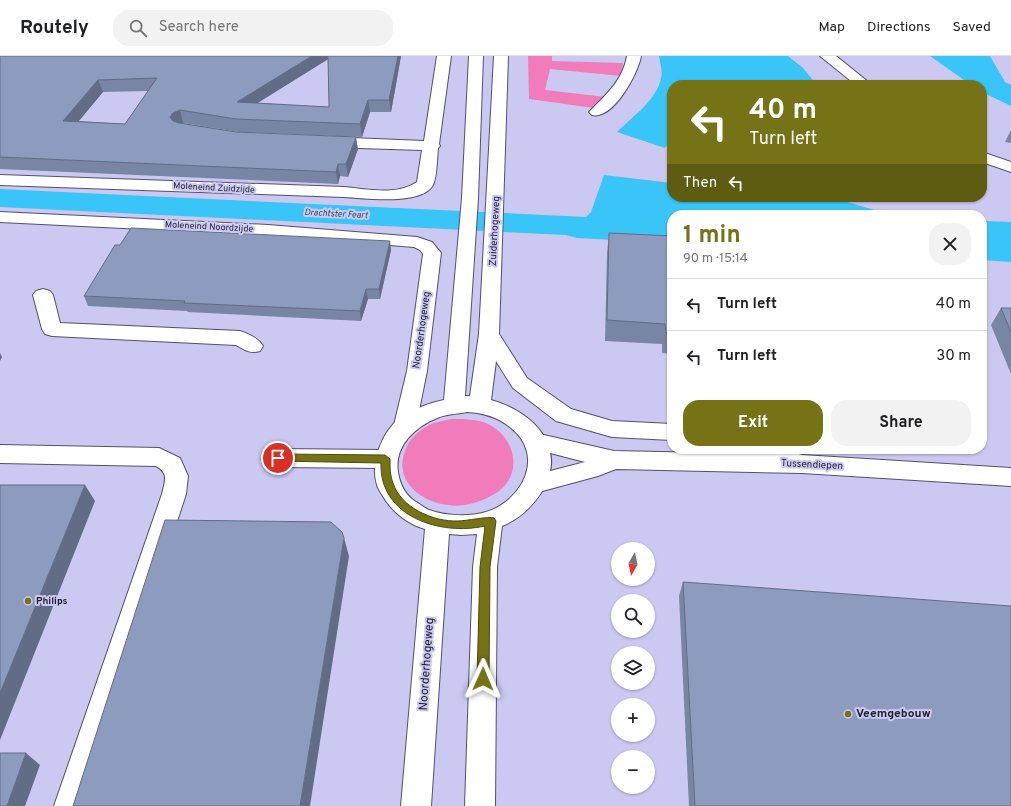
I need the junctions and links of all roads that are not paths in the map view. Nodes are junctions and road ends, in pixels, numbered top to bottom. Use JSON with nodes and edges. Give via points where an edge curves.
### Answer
{"nodes":[{"id":1,"x":444,"y":56,"type":"edge"},
{"id":2,"x":476,"y":56,"type":"edge"},
{"id":3,"x":501,"y":56,"type":"edge"},
{"id":4,"x":634,"y":56,"type":"edge"},
{"id":5,"x":828,"y":56,"type":"edge"},
{"id":6,"x":859,"y":80,"type":"edge"},
{"id":7,"x":597,"y":112,"type":"dead end"},
{"id":8,"x":316,"y":141,"type":"edge"},
{"id":9,"x":432,"y":146,"type":"junction"},
{"id":10,"x":987,"y":159,"type":"edge"},
{"id":11,"x":1011,"y":168,"type":"edge"},
{"id":12,"x":0,"y":180,"type":"edge"},
{"id":13,"x":0,"y":217,"type":"edge"},
{"id":14,"x":417,"y":242,"type":"joint"},
{"id":15,"x":43,"y":295,"type":"dead end"},
{"id":16,"x":489,"y":334,"type":"junction"},
{"id":17,"x":253,"y":346,"type":"dead end"},
{"id":18,"x":454,"y":405,"type":"junction"},
{"id":19,"x":480,"y":405,"type":"junction"},
{"id":20,"x":405,"y":425,"type":"junction"},
{"id":21,"x":667,"y":432,"type":"edge"},
{"id":22,"x":535,"y":441,"type":"junction"},
{"id":23,"x":0,"y":454,"type":"edge"},
{"id":24,"x":774,"y":454,"type":"edge"},
{"id":25,"x":278,"y":458,"type":"dead end"},
{"id":26,"x":385,"y":459,"type":"junction"},
{"id":27,"x":614,"y":460,"type":"junction"},
{"id":28,"x":802,"y":464,"type":"junction"},
{"id":29,"x":1011,"y":477,"type":"edge"},
{"id":30,"x":535,"y":484,"type":"junction"},
{"id":31,"x":491,"y":521,"type":"junction"},
{"id":32,"x":438,"y":522,"type":"junction"},
{"id":33,"x":69,"y":806,"type":"edge"},
{"id":34,"x":416,"y":806,"type":"edge"},
{"id":35,"x":480,"y":806,"type":"edge"}],
"edges":[{"from":1,"to":9,"type":"main road"},
{"from":2,"to":18,"type":"main road","via":[[470,198]]},
{"from":3,"to":16,"type":"main road","name":"Zuiderhogeweg"},
{"from":4,"to":7,"type":"main road","via":[[633,66],[623,84]]},
{"from":5,"to":6,"type":"main road"},
{"from":8,"to":9,"type":"main road"},
{"from":9,"to":12,"type":"main road","name":"Moleneind Zuidzijde","via":[[425,184],[418,190],[395,195]]},
{"from":10,"to":11,"type":"main road"},
{"from":13,"to":14,"type":"main road","name":"Moleneind Noordzijde","via":[[268,230]]},
{"from":14,"to":20,"type":"main road","name":"Noorderhogeweg","via":[[426,246],[432,253],[417,371]]},
{"from":15,"to":17,"type":"main road","via":[[52,329],[240,338]]},
{"from":16,"to":19,"type":"main road","name":"Zuiderhogeweg"},
{"from":16,"to":21,"type":"main road","via":[[520,383],[564,416],[612,429]]},
{"from":18,"to":19,"type":"main road"},
{"from":18,"to":20,"type":"main road","via":[[427,412]]},
{"from":19,"to":22,"type":"main road","via":[[510,416],[522,425]]},
{"from":20,"to":26,"type":"main road","via":[[396,435]]},
{"from":22,"to":27,"type":"main road","name":"Tussendiepen"},
{"from":22,"to":30,"type":"main road","via":[[541,461]]},
{"from":23,"to":33,"type":"main road","via":[[159,456],[172,464],[177,476],[174,494]]},
{"from":24,"to":28,"type":"main road"},
{"from":25,"to":26,"type":"main road"},
{"from":26,"to":32,"type":"main road","via":[[385,472],[396,498],[407,509]]},
{"from":27,"to":28,"type":"main road","name":"Tussendiepen"},
{"from":27,"to":30,"type":"main road","name":"Tussendiepen","via":[[598,467]]},
{"from":28,"to":29,"type":"main road","name":"Tussendiepen"},
{"from":30,"to":31,"type":"main road","via":[[522,503]]},
{"from":31,"to":32,"type":"main road","via":[[473,525]]},
{"from":31,"to":35,"type":"main road","via":[[485,567]]},
{"from":32,"to":34,"type":"main road","name":"Noorderhogeweg"}]}
